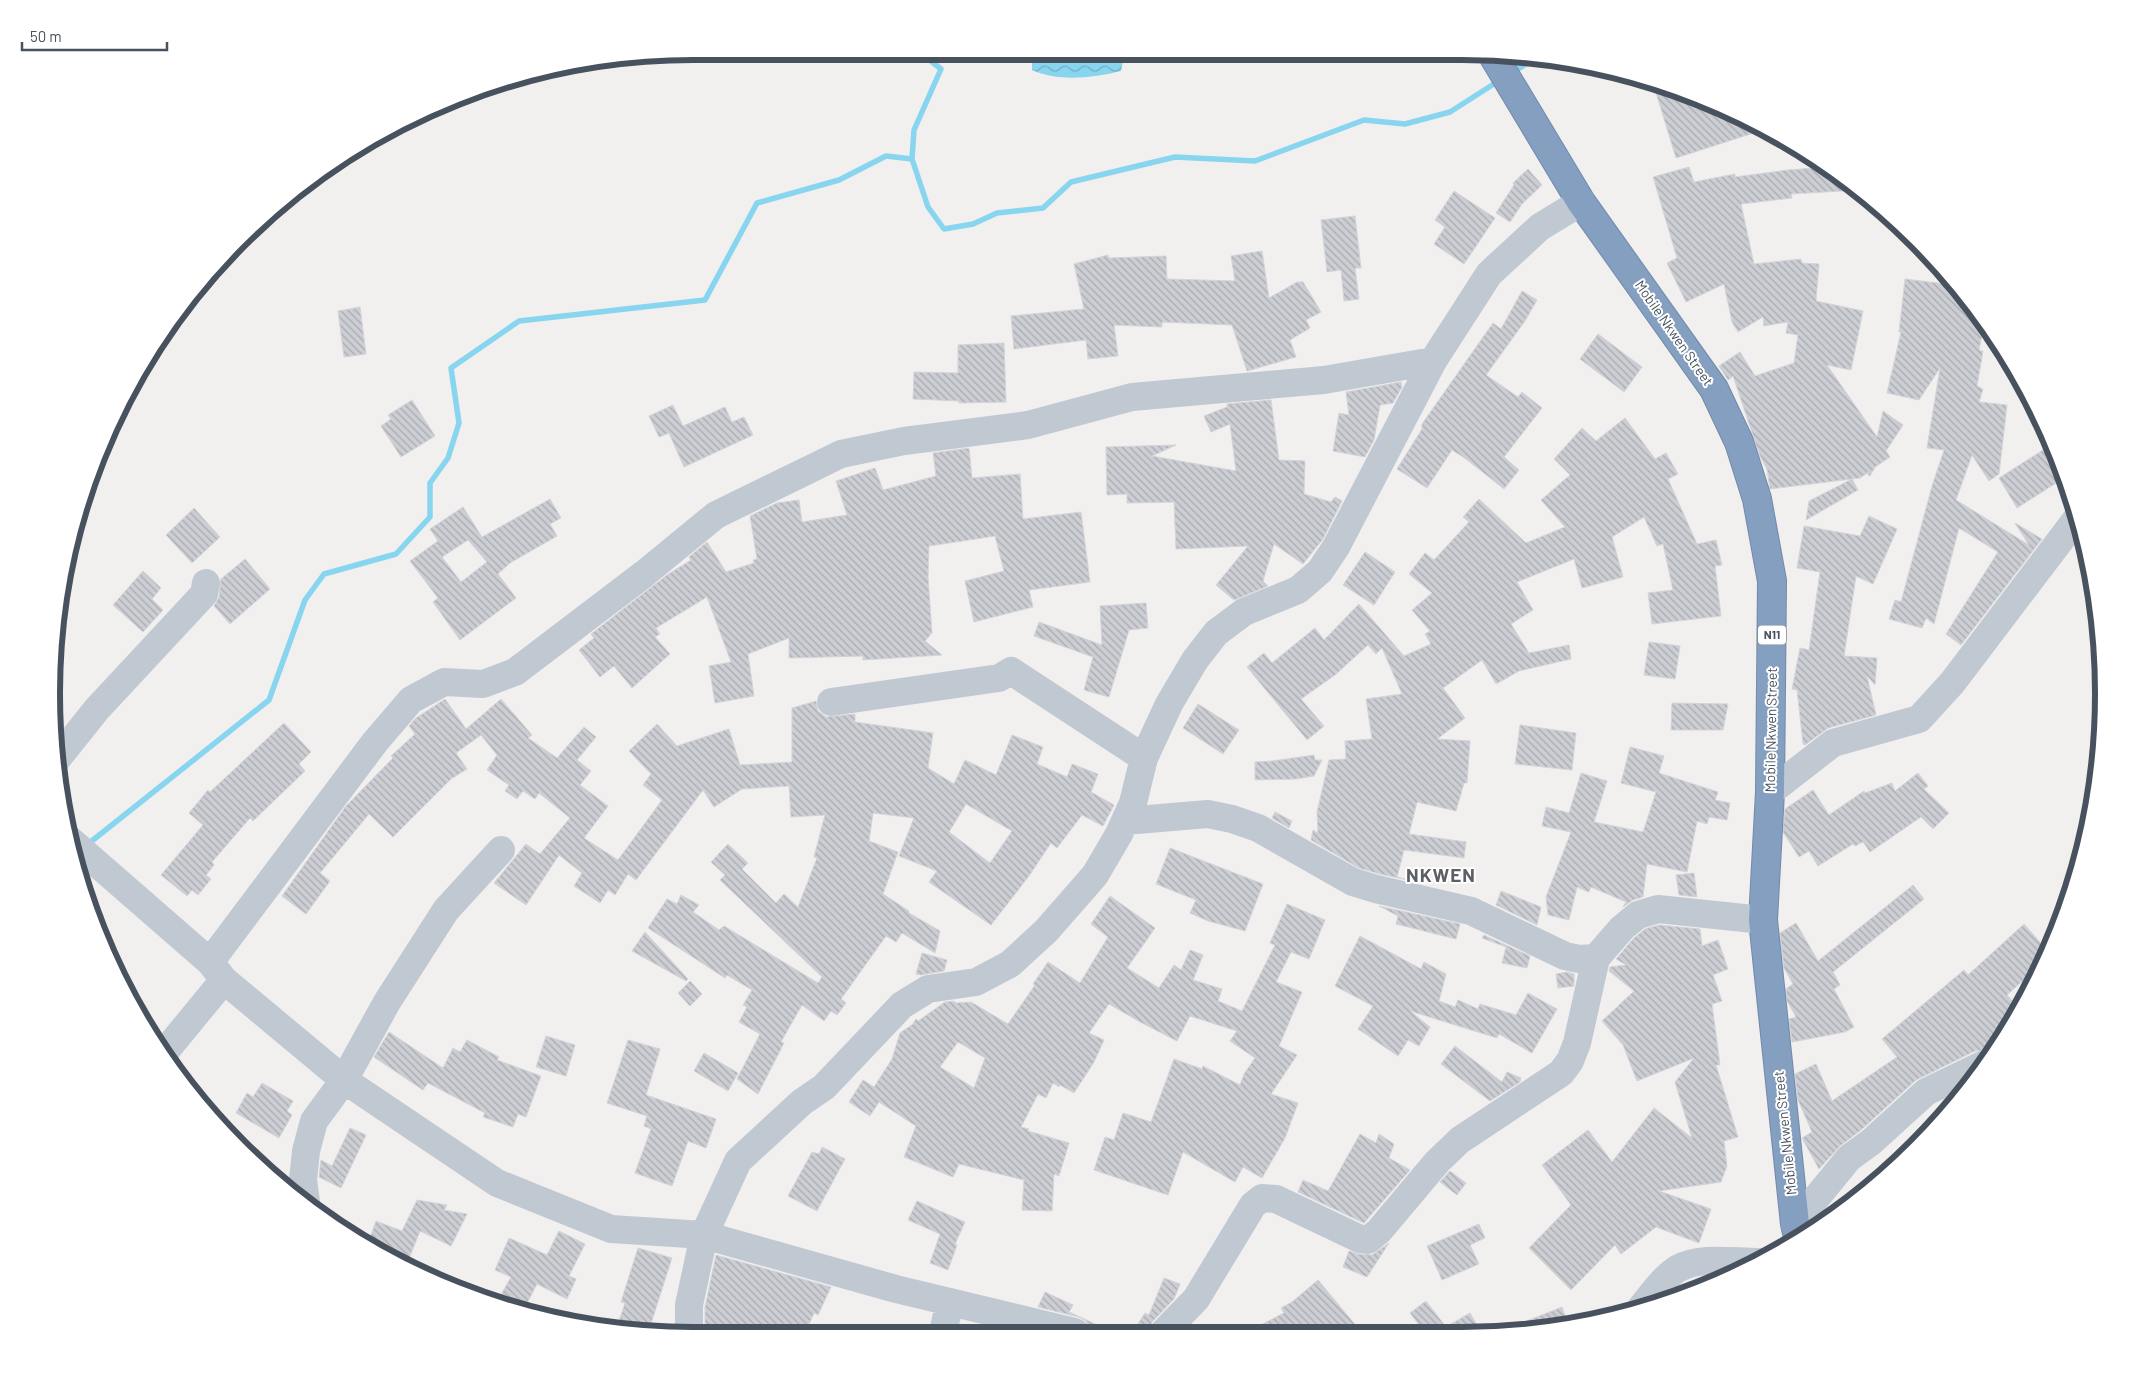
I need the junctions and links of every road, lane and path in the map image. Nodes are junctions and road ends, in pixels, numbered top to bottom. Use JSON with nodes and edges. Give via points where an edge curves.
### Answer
{"nodes":[{"id":1,"x":1496,"y":61,"type":"edge"},
{"id":2,"x":1581,"y":202,"type":"junction"},
{"id":3,"x":1433,"y":361,"type":"junction"},
{"id":4,"x":2072,"y":525,"type":"edge"},
{"id":5,"x":206,"y":583,"type":"dead end"},
{"id":6,"x":830,"y":702,"type":"dead end"},
{"id":7,"x":63,"y":751,"type":"edge"},
{"id":8,"x":1144,"y":758,"type":"junction"},
{"id":9,"x":1770,"y":792,"type":"junction"},
{"id":10,"x":1125,"y":821,"type":"junction"},
{"id":11,"x":80,"y":849,"type":"edge"},
{"id":12,"x":501,"y":850,"type":"dead end"},
{"id":13,"x":1763,"y":920,"type":"junction"},
{"id":14,"x":1596,"y":958,"type":"junction"},
{"id":15,"x":217,"y":971,"type":"junction"},
{"id":16,"x":168,"y":1046,"type":"edge"},
{"id":17,"x":1970,"y":1071,"type":"edge"},
{"id":18,"x":344,"y":1080,"type":"junction"},
{"id":19,"x":305,"y":1193,"type":"edge"},
{"id":20,"x":1797,"y":1230,"type":"edge"},
{"id":21,"x":704,"y":1236,"type":"junction"},
{"id":22,"x":1742,"y":1262,"type":"edge"},
{"id":23,"x":1650,"y":1298,"type":"edge"},
{"id":24,"x":950,"y":1302,"type":"junction"},
{"id":25,"x":689,"y":1327,"type":"edge"},
{"id":26,"x":944,"y":1327,"type":"edge"},
{"id":27,"x":1054,"y":1327,"type":"edge"},
{"id":28,"x":1169,"y":1327,"type":"edge"}],
"edges":[{"from":1,"to":2,"type":"highway","name":"Mobile Nkwen Street","number":"N11"},
{"from":2,"to":3,"type":"street","via":[[1540,227],[1489,274]]},
{"from":2,"to":9,"type":"highway","name":"Mobile Nkwen Street","number":"N11","via":[[1714,389],[1739,442],[1757,499],[1772,581]]},
{"from":3,"to":8,"type":"street","via":[[1336,547],[1320,571],[1298,590],[1244,612],[1216,632],[1169,704]]},
{"from":3,"to":15,"type":"street","via":[[1324,380],[1132,398],[1028,425],[904,441],[850,452],[724,510],[515,672],[484,684],[444,682],[411,700],[375,742]]},
{"from":4,"to":9,"type":"street","via":[[1952,683],[1918,719],[1833,743]]},
{"from":5,"to":7,"type":"street","via":[[204,594],[97,708]]},
{"from":6,"to":8,"type":"street","via":[[999,678],[1011,671]]},
{"from":8,"to":10,"type":"street"},
{"from":9,"to":13,"type":"highway","name":"Mobile Nkwen Street","number":"N11"},
{"from":10,"to":14,"type":"street","via":[[1208,814],[1232,819],[1258,828],[1353,882],[1470,911],[1565,956]]},
{"from":10,"to":21,"type":"street","via":[[1095,875],[1046,932],[1010,964],[976,982],[928,989],[902,1006],[824,1087],[802,1102],[738,1161]]},
{"from":11,"to":15,"type":"street"},
{"from":12,"to":18,"type":"street","via":[[446,910],[387,1002]]},
{"from":13,"to":14,"type":"street","via":[[1658,908],[1638,915]]},
{"from":13,"to":20,"type":"highway","name":"Mobile Nkwen Street","number":"N11"},
{"from":14,"to":28,"type":"street","via":[[1577,1043],[1561,1073],[1460,1140],[1437,1162],[1379,1231],[1368,1240],[1360,1239],[1276,1199],[1262,1198],[1253,1205],[1196,1299]]},
{"from":15,"to":16,"type":"street"},
{"from":15,"to":18,"type":"street"},
{"from":17,"to":20,"type":"street","via":[[1926,1092],[1849,1158]]},
{"from":18,"to":19,"type":"street","via":[[314,1121],[306,1151]]},
{"from":18,"to":21,"type":"street","via":[[497,1184],[611,1228]]},
{"from":21,"to":24,"type":"street"},
{"from":21,"to":25,"type":"street","via":[[689,1305]]},
{"from":22,"to":23,"type":"street","via":[[1698,1261],[1677,1270]]},
{"from":24,"to":26,"type":"street"},
{"from":24,"to":27,"type":"street"}]}
